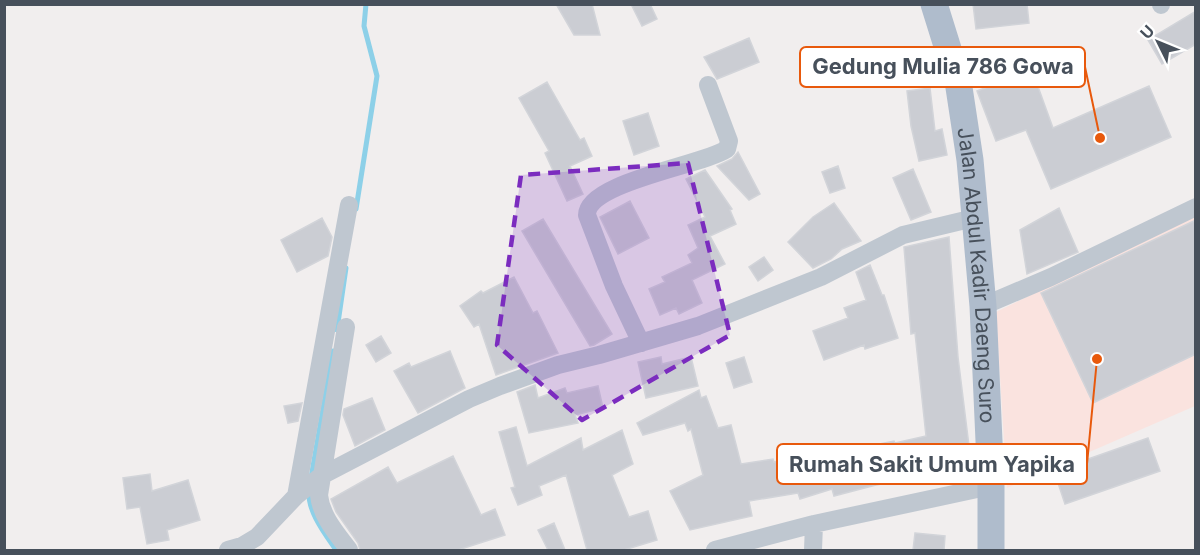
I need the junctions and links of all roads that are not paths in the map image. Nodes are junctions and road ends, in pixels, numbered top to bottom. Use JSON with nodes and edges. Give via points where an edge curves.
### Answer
{"nodes":[{"id":1,"x":934,"y":4,"type":"edge"},
{"id":2,"x":708,"y":85,"type":"dead end"},
{"id":3,"x":349,"y":205,"type":"dead end"},
{"id":4,"x":1196,"y":207,"type":"edge"},
{"id":5,"x":974,"y":218,"type":"junction"},
{"id":6,"x":983,"y":306,"type":"junction"},
{"id":7,"x":346,"y":327,"type":"dead end"},
{"id":8,"x":641,"y":344,"type":"junction"},
{"id":9,"x":309,"y":486,"type":"junction"},
{"id":10,"x":991,"y":486,"type":"junction"},
{"id":11,"x":814,"y":524,"type":"junction"},
{"id":12,"x":228,"y":550,"type":"edge"},
{"id":13,"x":349,"y":550,"type":"edge"},
{"id":14,"x":715,"y":550,"type":"edge"},
{"id":15,"x":813,"y":550,"type":"edge"},
{"id":16,"x":992,"y":550,"type":"edge"}],
"edges":[{"from":1,"to":5,"type":"main road","name":"Jalan Abdul Kadir Daeng Suro","via":[[958,81],[967,127]]},
{"from":2,"to":8,"type":"street","via":[[729,141],[727,149],[627,183],[587,209],[614,285]]},
{"from":3,"to":9,"type":"street"},
{"from":4,"to":6,"type":"street"},
{"from":5,"to":6,"type":"main road","name":"Jalan Abdul Kadir Daeng Suro"},
{"from":5,"to":8,"type":"street","via":[[903,235],[821,277],[698,326]]},
{"from":6,"to":10,"type":"main road","name":"Jalan Abdul Kadir Daeng Suro"},
{"from":7,"to":9,"type":"street"},
{"from":8,"to":9,"type":"street","via":[[558,365],[500,386],[448,409]]},
{"from":9,"to":12,"type":"street","via":[[266,530]]},
{"from":9,"to":13,"type":"street","via":[[319,495],[320,504]]},
{"from":10,"to":11,"type":"street"},
{"from":10,"to":16,"type":"main road","name":"Jalan Abdul Kadir Daeng Suro"},
{"from":11,"to":14,"type":"street"},
{"from":11,"to":15,"type":"street"}]}
